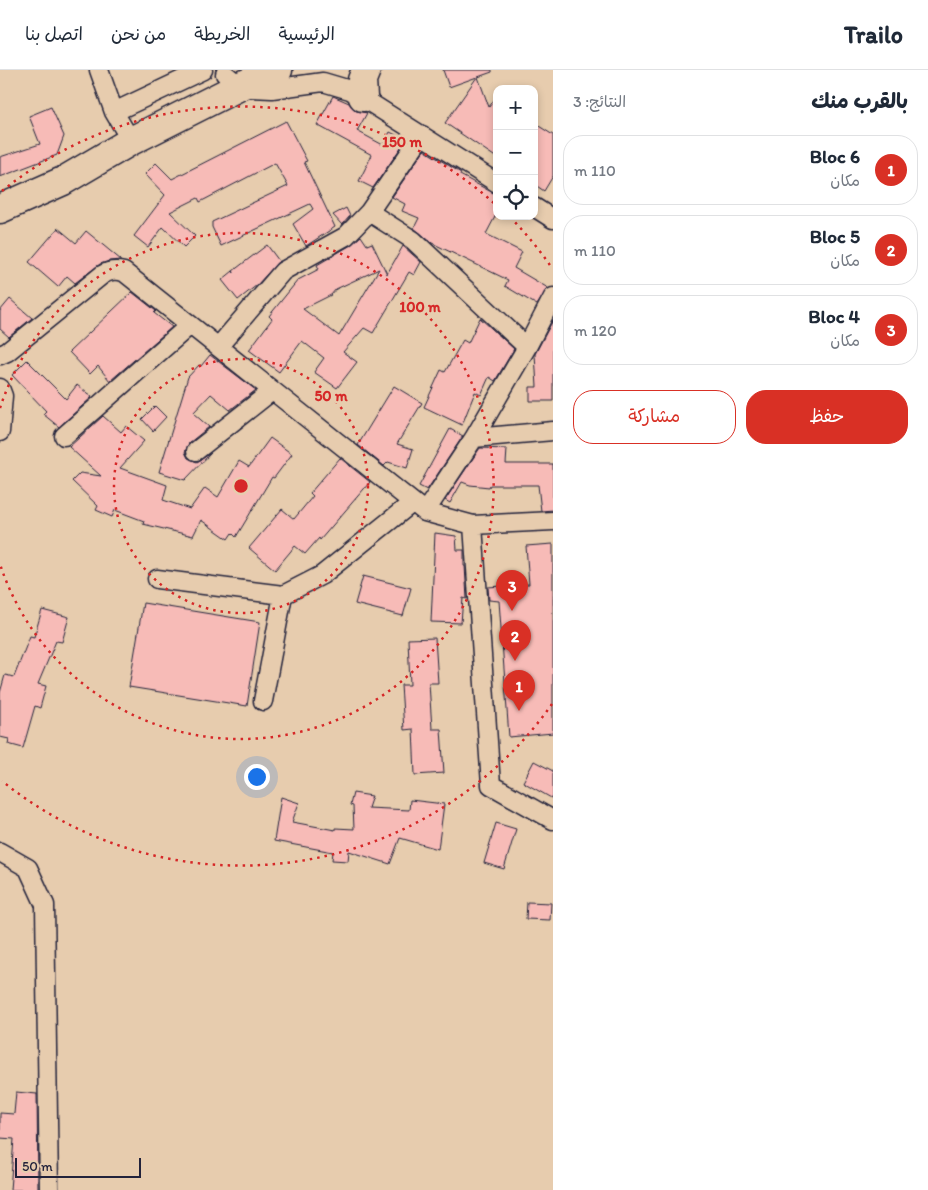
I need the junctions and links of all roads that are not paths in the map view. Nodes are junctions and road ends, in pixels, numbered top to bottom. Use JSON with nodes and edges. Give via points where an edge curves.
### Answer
{"nodes":[{"id":1,"x":99,"y":70,"type":"edge"},
{"id":2,"x":278,"y":70,"type":"edge"},
{"id":3,"x":366,"y":70,"type":"edge"},
{"id":4,"x":225,"y":75,"type":"edge"},
{"id":5,"x":363,"y":97,"type":"junction"},
{"id":6,"x":123,"y":127,"type":"junction"},
{"id":7,"x":422,"y":135,"type":"junction"},
{"id":8,"x":493,"y":180,"type":"edge"},
{"id":9,"x":0,"y":194,"type":"edge"},
{"id":10,"x":0,"y":209,"type":"edge"},
{"id":11,"x":538,"y":210,"type":"edge"},
{"id":12,"x":369,"y":212,"type":"junction"},
{"id":13,"x":553,"y":219,"type":"edge"},
{"id":14,"x":553,"y":297,"type":"edge"},
{"id":15,"x":190,"y":325,"type":"junction"},
{"id":16,"x":218,"y":347,"type":"junction"},
{"id":17,"x":527,"y":347,"type":"junction"},
{"id":18,"x":0,"y":355,"type":"edge"},
{"id":19,"x":0,"y":388,"type":"edge"},
{"id":20,"x":272,"y":391,"type":"junction"},
{"id":21,"x":553,"y":431,"type":"edge"},
{"id":22,"x":0,"y":432,"type":"edge"},
{"id":23,"x":64,"y":436,"type":"dead end"},
{"id":24,"x":474,"y":438,"type":"junction"},
{"id":25,"x":196,"y":451,"type":"dead end"},
{"id":26,"x":419,"y":508,"type":"junction"},
{"id":27,"x":553,"y":521,"type":"edge"},
{"id":28,"x":473,"y":525,"type":"junction"},
{"id":29,"x":157,"y":579,"type":"dead end"},
{"id":30,"x":282,"y":595,"type":"junction"},
{"id":31,"x":263,"y":701,"type":"dead end"},
{"id":32,"x":553,"y":820,"type":"edge"},
{"id":33,"x":0,"y":852,"type":"edge"},
{"id":34,"x":49,"y":1190,"type":"edge"}],
"edges":[{"from":1,"to":6,"type":"street"},
{"from":2,"to":4,"type":"main road"},
{"from":3,"to":5,"type":"main road","via":[[362,80]]},
{"from":4,"to":5,"type":"street","via":[[265,89],[324,82]]},
{"from":4,"to":6,"type":"main road"},
{"from":4,"to":6,"type":"street"},
{"from":5,"to":7,"type":"street"},
{"from":6,"to":9,"type":"main road"},
{"from":6,"to":10,"type":"main road","via":[[63,181]]},
{"from":7,"to":8,"type":"street"},
{"from":7,"to":12,"type":"street"},
{"from":11,"to":13,"type":"street"},
{"from":12,"to":16,"type":"street","via":[[346,236],[283,271]]},
{"from":12,"to":17,"type":"street","via":[[412,240]]},
{"from":14,"to":17,"type":"street"},
{"from":15,"to":16,"type":"street"},
{"from":15,"to":18,"type":"street","via":[[124,272],[108,271]]},
{"from":15,"to":23,"type":"street"},
{"from":16,"to":20,"type":"street"},
{"from":17,"to":24,"type":"street"},
{"from":19,"to":22,"type":"street","via":[[3,396]]},
{"from":20,"to":25,"type":"street"},
{"from":20,"to":26,"type":"street"},
{"from":21,"to":24,"type":"street"},
{"from":24,"to":26,"type":"street"},
{"from":26,"to":28,"type":"street"},
{"from":26,"to":30,"type":"street","via":[[322,575]]},
{"from":27,"to":28,"type":"street"},
{"from":28,"to":32,"type":"street","via":[[491,785]]},
{"from":29,"to":30,"type":"street"},
{"from":30,"to":31,"type":"street"},
{"from":33,"to":34,"type":"street","via":[[28,868],[45,905]]}]}
